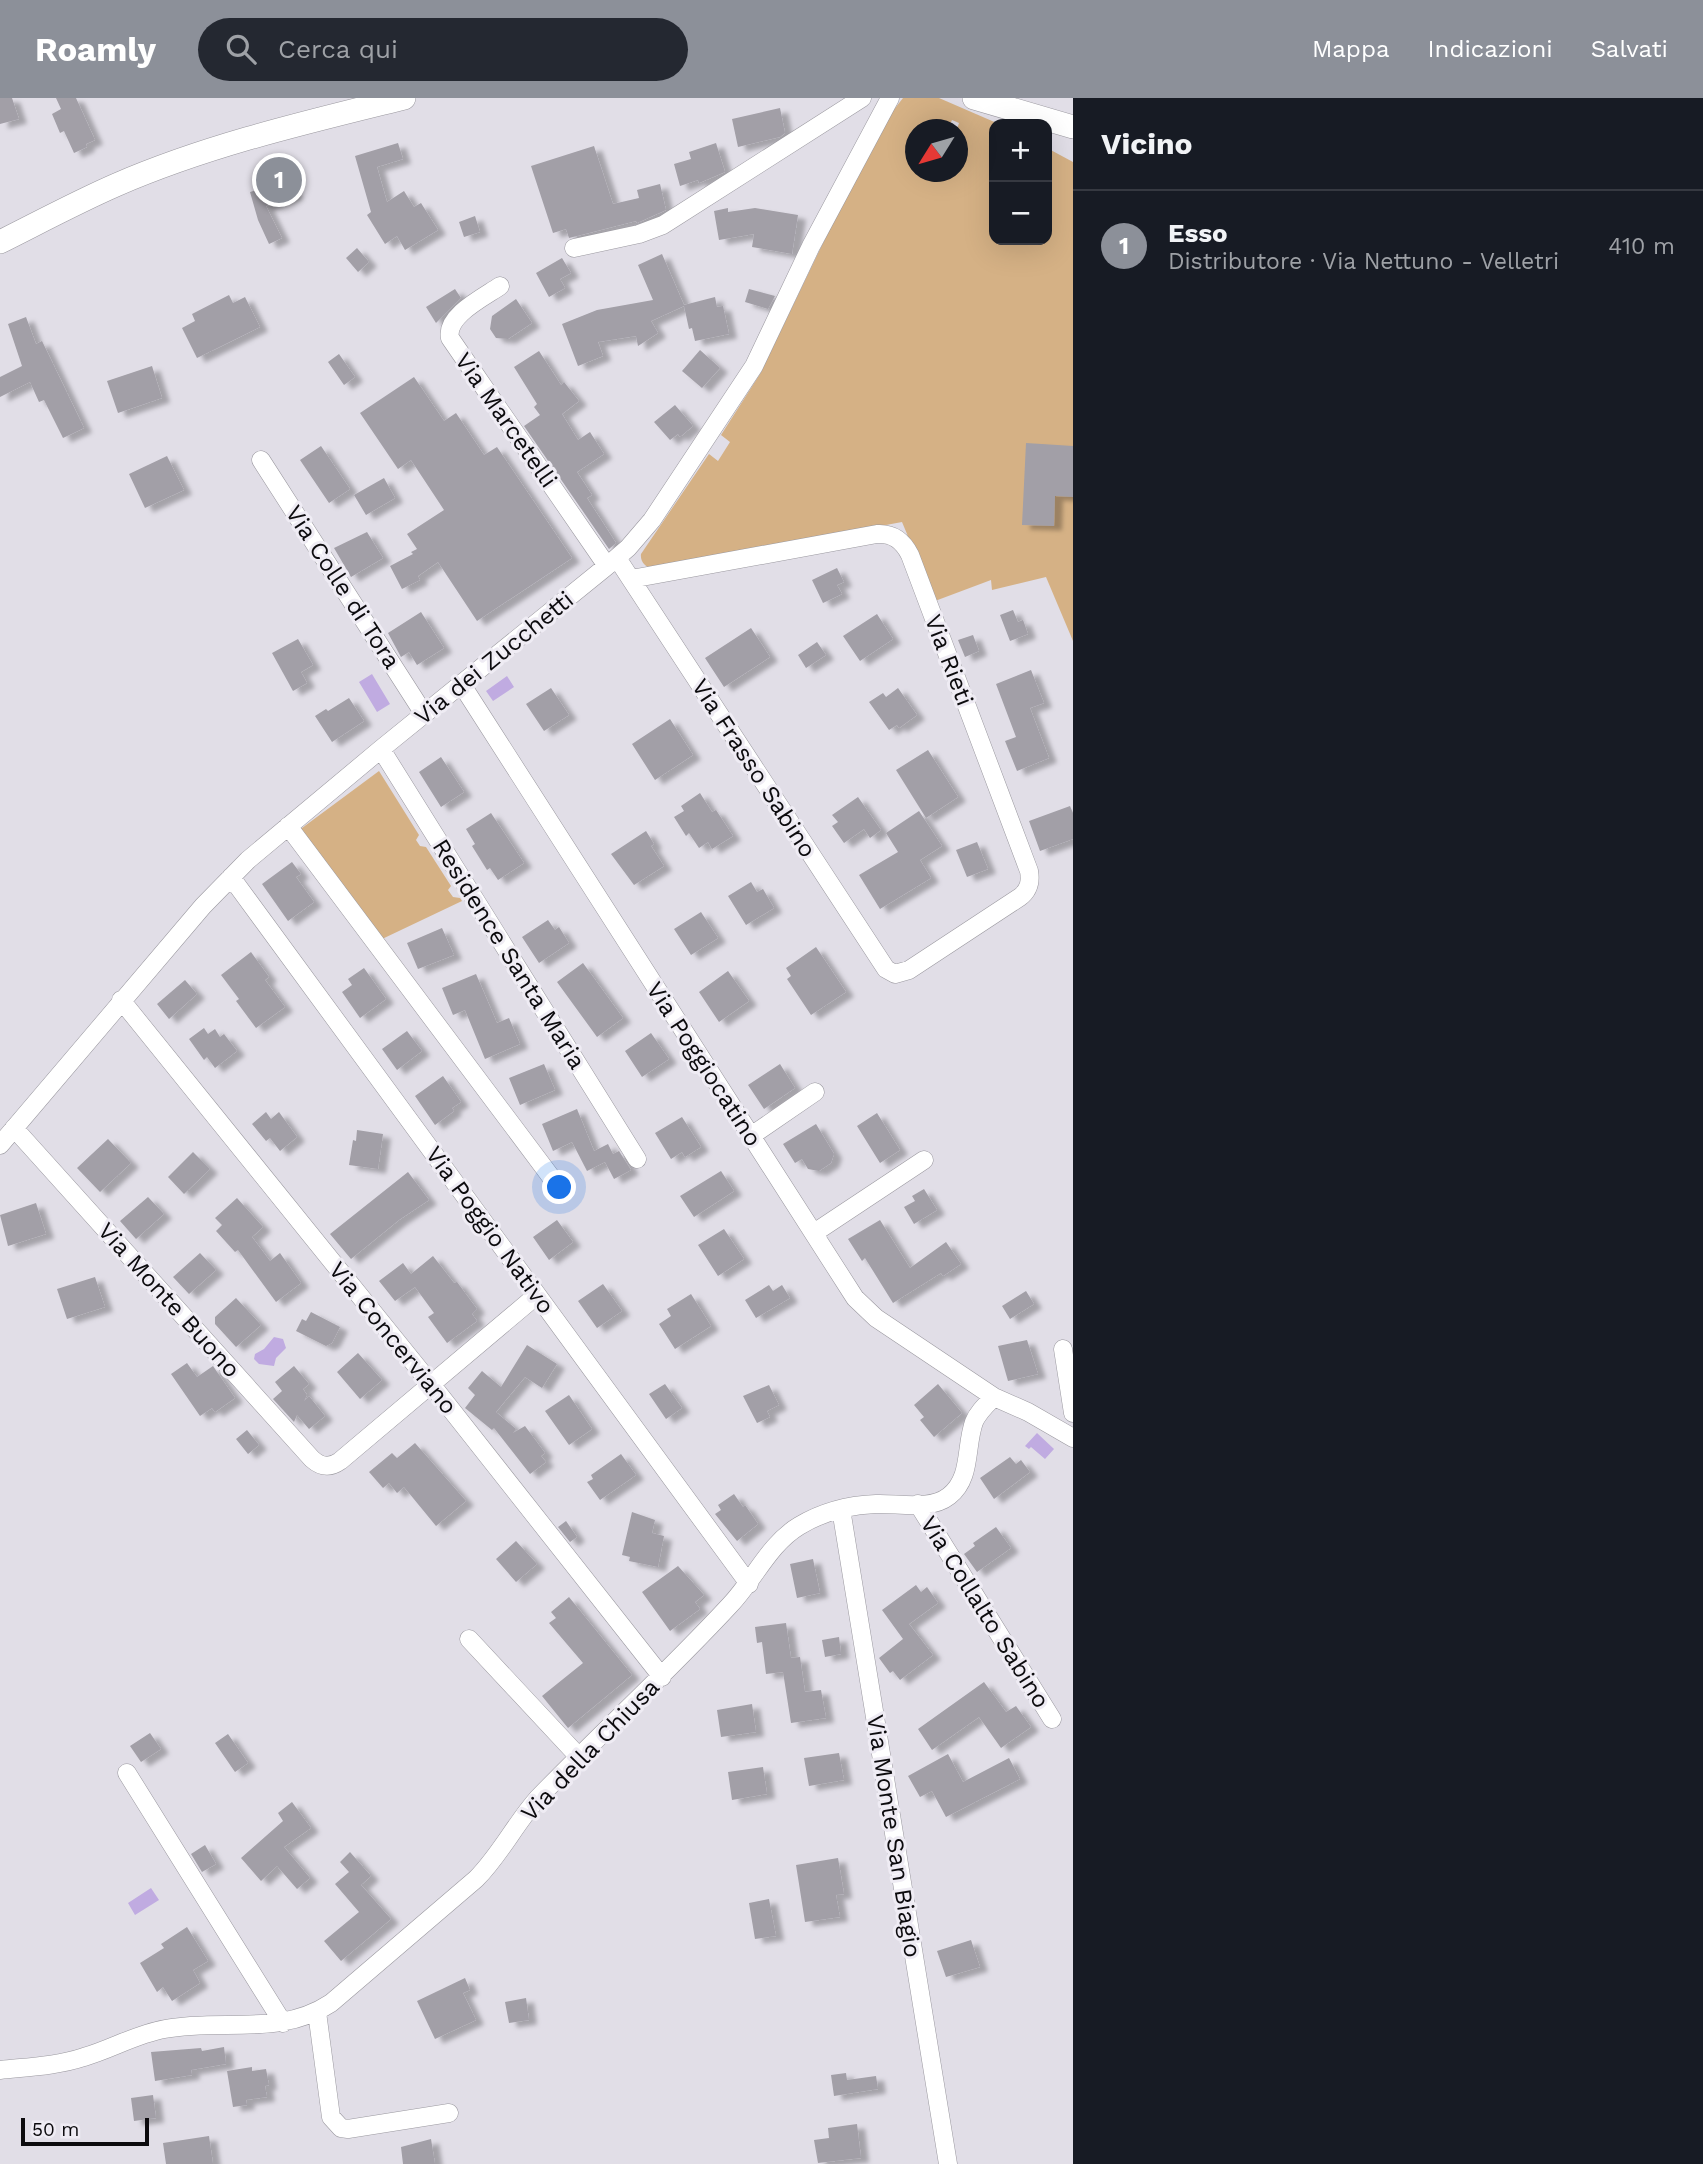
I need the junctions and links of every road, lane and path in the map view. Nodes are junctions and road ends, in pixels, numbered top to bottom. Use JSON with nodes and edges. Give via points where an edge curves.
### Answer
{"nodes":[{"id":1,"x":404,"y":98,"type":"edge"},
{"id":2,"x":862,"y":98,"type":"edge"},
{"id":3,"x":890,"y":98,"type":"edge"},
{"id":4,"x":982,"y":101,"type":"edge"},
{"id":5,"x":1073,"y":127,"type":"edge"},
{"id":6,"x":0,"y":242,"type":"edge"},
{"id":7,"x":574,"y":248,"type":"dead end"},
{"id":8,"x":500,"y":286,"type":"dead end"},
{"id":9,"x":261,"y":460,"type":"dead end"},
{"id":10,"x":612,"y":562,"type":"junction"},
{"id":11,"x":631,"y":579,"type":"junction"},
{"id":12,"x":462,"y":685,"type":"junction"},
{"id":13,"x":425,"y":714,"type":"junction"},
{"id":14,"x":381,"y":749,"type":"junction"},
{"id":15,"x":288,"y":826,"type":"junction"},
{"id":16,"x":231,"y":877,"type":"junction"},
{"id":17,"x":895,"y":974,"type":"joint"},
{"id":18,"x":121,"y":1000,"type":"junction"},
{"id":19,"x":815,"y":1092,"type":"dead end"},
{"id":20,"x":14,"y":1128,"type":"junction"},
{"id":21,"x":751,"y":1136,"type":"junction"},
{"id":22,"x":0,"y":1145,"type":"edge"},
{"id":23,"x":636,"y":1159,"type":"dead end"},
{"id":24,"x":924,"y":1160,"type":"dead end"},
{"id":25,"x":551,"y":1177,"type":"dead end"},
{"id":26,"x":814,"y":1233,"type":"junction"},
{"id":27,"x":537,"y":1295,"type":"junction"},
{"id":28,"x":1063,"y":1349,"type":"dead end"},
{"id":29,"x":431,"y":1384,"type":"junction"},
{"id":30,"x":994,"y":1397,"type":"junction"},
{"id":31,"x":1073,"y":1413,"type":"edge"},
{"id":32,"x":1073,"y":1438,"type":"edge"},
{"id":33,"x":918,"y":1504,"type":"junction"},
{"id":34,"x":841,"y":1509,"type":"junction"},
{"id":35,"x":749,"y":1584,"type":"junction"},
{"id":36,"x":469,"y":1639,"type":"dead end"},
{"id":37,"x":662,"y":1677,"type":"junction"},
{"id":38,"x":1052,"y":1719,"type":"dead end"},
{"id":39,"x":580,"y":1758,"type":"junction"},
{"id":40,"x":127,"y":1773,"type":"dead end"},
{"id":41,"x":317,"y":2012,"type":"junction"},
{"id":42,"x":283,"y":2023,"type":"junction"},
{"id":43,"x":0,"y":2070,"type":"edge"},
{"id":44,"x":449,"y":2113,"type":"dead end"},
{"id":45,"x":948,"y":2164,"type":"edge"}],
"edges":[{"from":1,"to":6,"type":"main road","via":[[208,152],[117,185]]},
{"from":2,"to":7,"type":"street","via":[[663,225]]},
{"from":3,"to":10,"type":"street","name":"Via dei Zucchetti","via":[[754,366],[652,520]]},
{"from":4,"to":5,"type":"main road"},
{"from":8,"to":10,"type":"street","name":"Via Marcetelli","via":[[453,320],[450,338]]},
{"from":9,"to":13,"type":"street","name":"Via Colle di Tora"},
{"from":10,"to":11,"type":"street","name":"Via Frasso Sabino"},
{"from":10,"to":12,"type":"street","name":"Via dei Zucchetti"},
{"from":11,"to":17,"type":"street","name":"Via Frasso Sabino","via":[[879,961]]},
{"from":11,"to":17,"type":"street","name":"Via Rieti","via":[[877,534],[892,536],[904,545],[1030,880],[1020,897],[909,971]]},
{"from":12,"to":13,"type":"street","name":"Via dei Zucchetti"},
{"from":12,"to":21,"type":"street","name":"Via Poggiocatino"},
{"from":13,"to":14,"type":"street","name":"Via dei Zucchetti"},
{"from":14,"to":15,"type":"street","name":"Via dei Zucchetti"},
{"from":14,"to":23,"type":"street","name":"Residence Santa Maria"},
{"from":15,"to":16,"type":"street","name":"Via dei Zucchetti"},
{"from":15,"to":25,"type":"street"},
{"from":16,"to":18,"type":"street","name":"Via dei Zucchetti"},
{"from":16,"to":27,"type":"street","name":"Via Poggio Nativo"},
{"from":18,"to":20,"type":"street","name":"Via dei Zucchetti"},
{"from":18,"to":29,"type":"street","name":"Via Concerviano"},
{"from":19,"to":21,"type":"street"},
{"from":20,"to":22,"type":"street","name":"Via dei Zucchetti"},
{"from":20,"to":29,"type":"street","name":"Via Monte Buono","via":[[312,1459],[328,1466],[340,1461]]},
{"from":21,"to":26,"type":"street","name":"Via Poggiocatino"},
{"from":24,"to":26,"type":"street"},
{"from":26,"to":30,"type":"street","name":"Via Poggiocatino","via":[[861,1304],[876,1318]]},
{"from":27,"to":29,"type":"street"},
{"from":27,"to":35,"type":"street","name":"Via Poggio Nativo"},
{"from":28,"to":31,"type":"street"},
{"from":29,"to":37,"type":"street","name":"Via Concerviano"},
{"from":30,"to":32,"type":"street"},
{"from":30,"to":33,"type":"street","name":"Via della Chiusa","via":[[974,1423],[958,1487],[940,1501]]},
{"from":33,"to":34,"type":"street","name":"Via della Chiusa"},
{"from":33,"to":38,"type":"street","name":"Via Collalto Sabino"},
{"from":34,"to":35,"type":"street","name":"Via della Chiusa","via":[[787,1534]]},
{"from":34,"to":45,"type":"street","name":"Via Monte San Biagio"},
{"from":35,"to":37,"type":"street","name":"Via della Chiusa"},
{"from":36,"to":39,"type":"street"},
{"from":37,"to":39,"type":"street","name":"Via della Chiusa"},
{"from":39,"to":41,"type":"street","name":"Via della Chiusa","via":[[532,1805],[477,1879]]},
{"from":40,"to":42,"type":"street"},
{"from":41,"to":42,"type":"street","name":"Via della Chiusa"},
{"from":41,"to":44,"type":"street","via":[[331,2117],[337,2125],[348,2129]]},
{"from":42,"to":43,"type":"street","name":"Via della Chiusa","via":[[169,2028],[68,2062]]}]}
